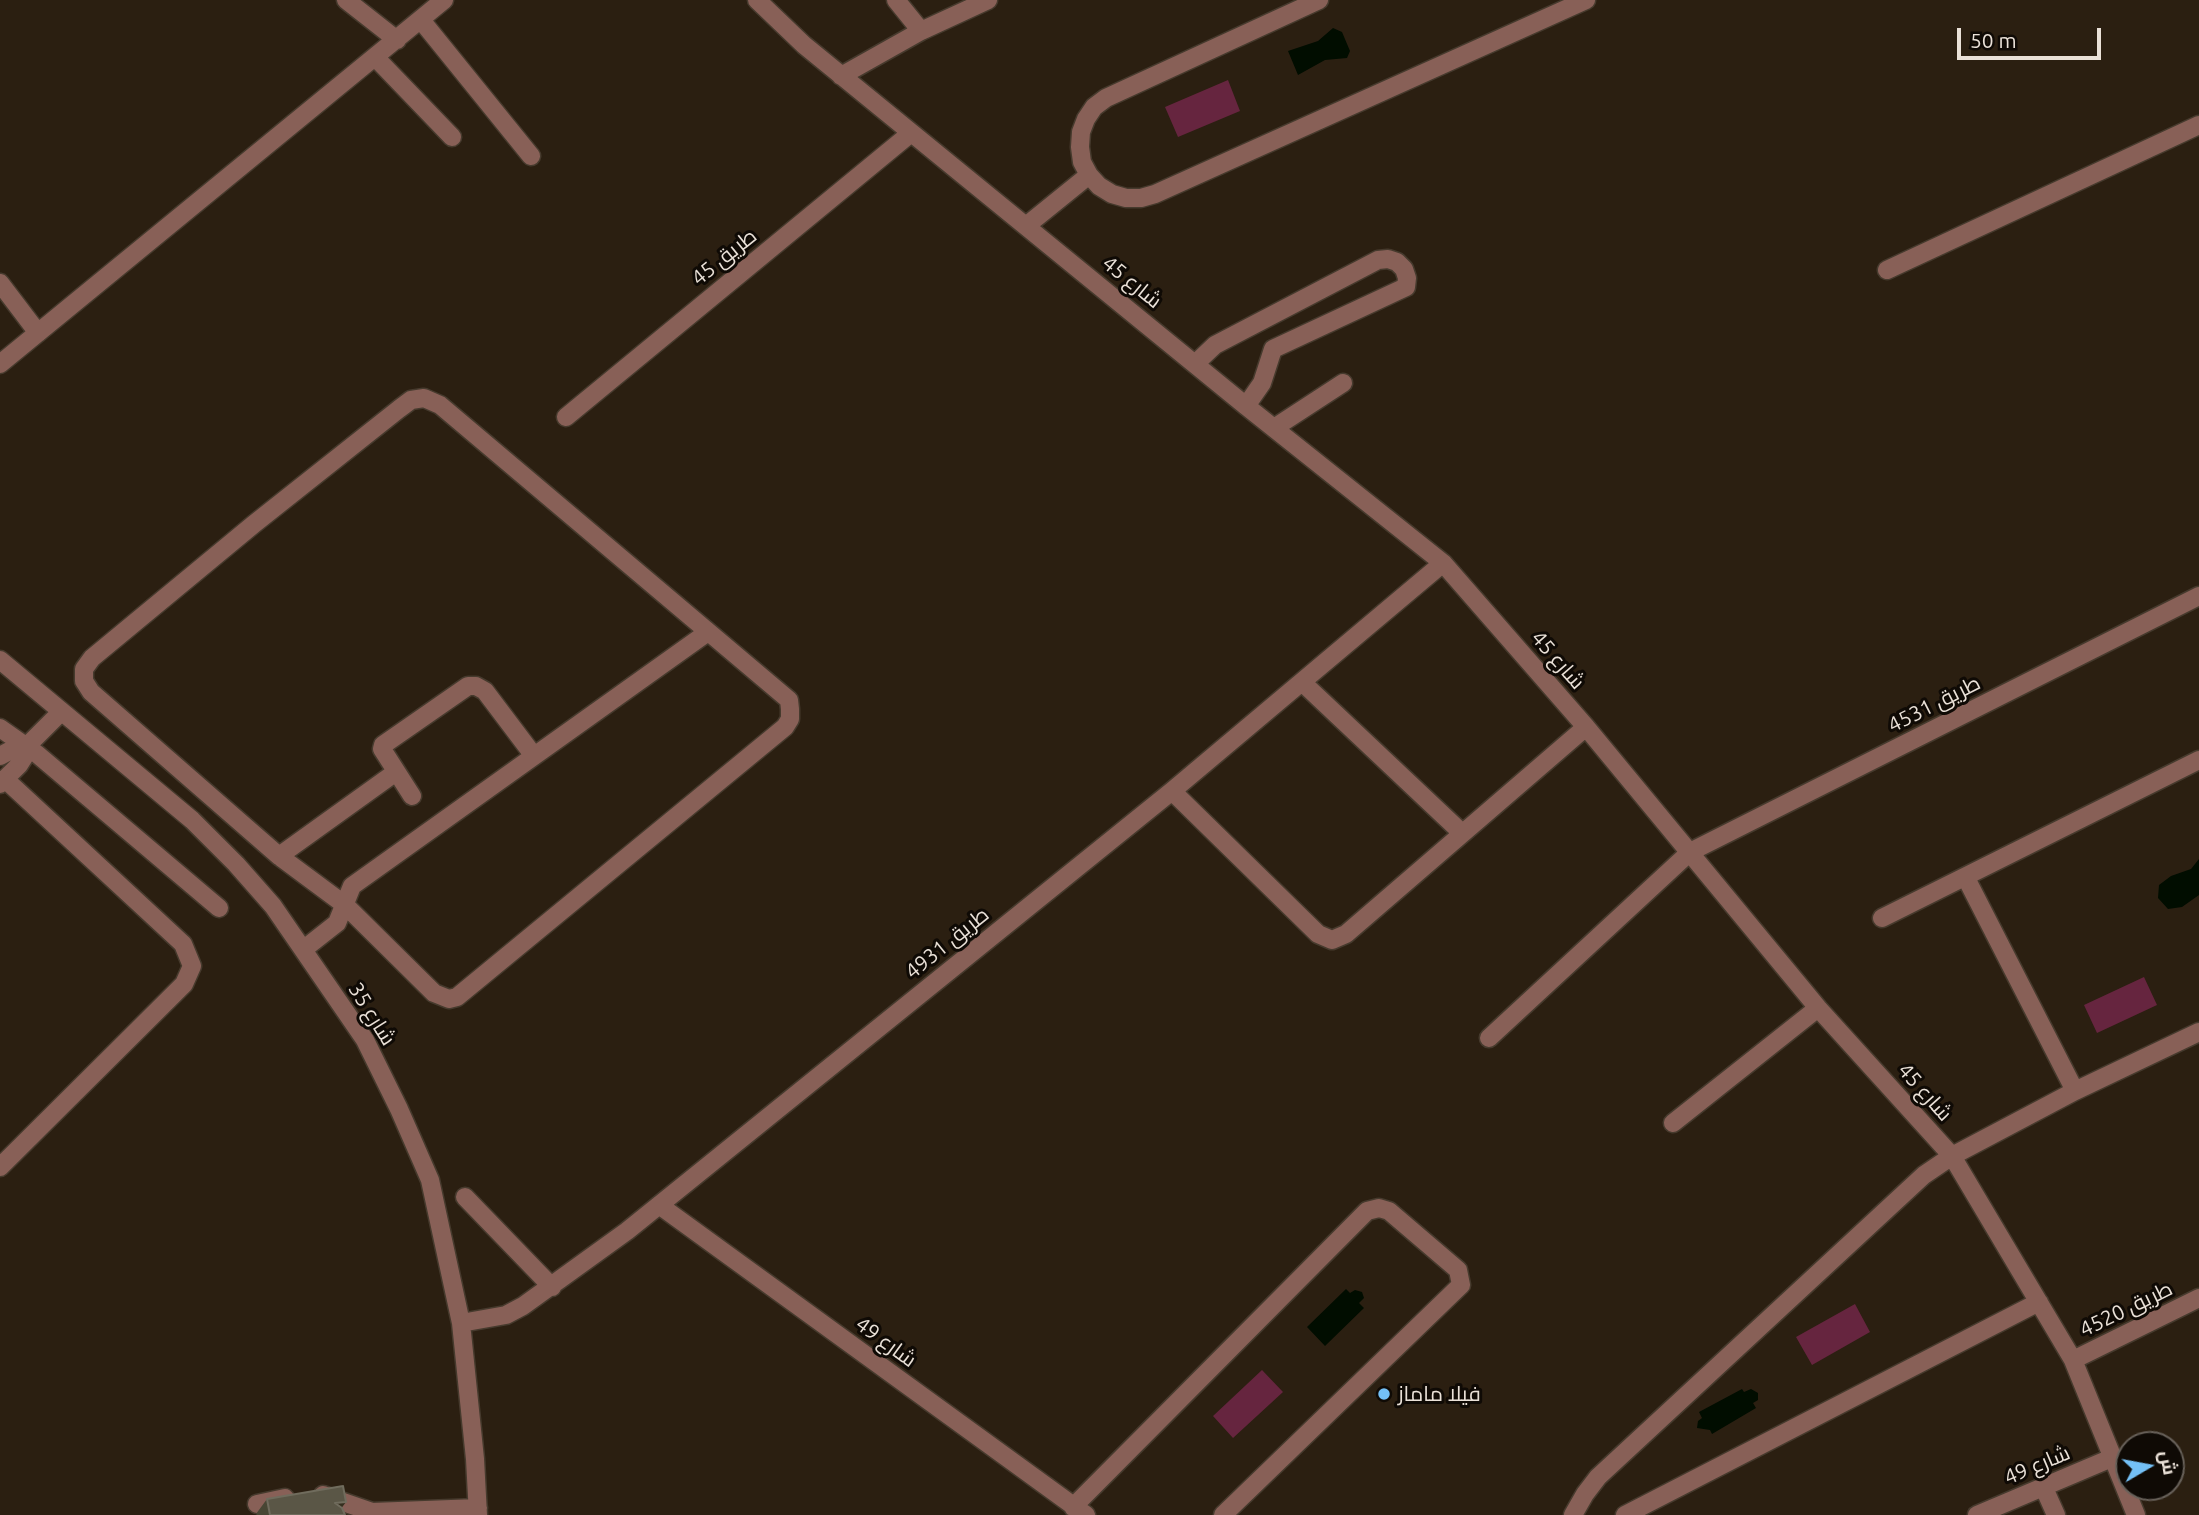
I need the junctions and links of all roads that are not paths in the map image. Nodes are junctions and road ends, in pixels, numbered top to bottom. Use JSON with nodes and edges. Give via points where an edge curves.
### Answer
{"nodes":[{"id":1,"x":346,"y":0,"type":"edge"},
{"id":2,"x":444,"y":0,"type":"edge"},
{"id":3,"x":757,"y":0,"type":"edge"},
{"id":4,"x":896,"y":0,"type":"edge"},
{"id":5,"x":989,"y":0,"type":"edge"},
{"id":6,"x":1319,"y":0,"type":"edge"},
{"id":7,"x":1586,"y":0,"type":"edge"},
{"id":8,"x":421,"y":20,"type":"junction"},
{"id":9,"x":921,"y":31,"type":"junction"},
{"id":10,"x":397,"y":40,"type":"junction"},
{"id":11,"x":375,"y":57,"type":"junction"},
{"id":12,"x":841,"y":76,"type":"junction"},
{"id":13,"x":2199,"y":125,"type":"edge"},
{"id":14,"x":911,"y":133,"type":"junction"},
{"id":15,"x":452,"y":137,"type":"dead end"},
{"id":16,"x":531,"y":156,"type":"dead end"},
{"id":17,"x":1089,"y":175,"type":"junction"},
{"id":18,"x":1026,"y":226,"type":"junction"},
{"id":19,"x":1888,"y":270,"type":"dead end"},
{"id":20,"x":0,"y":283,"type":"edge"},
{"id":21,"x":1249,"y":326,"type":"junction"},
{"id":22,"x":38,"y":333,"type":"junction"},
{"id":23,"x":1273,"y":349,"type":"junction"},
{"id":24,"x":1196,"y":363,"type":"junction"},
{"id":25,"x":0,"y":364,"type":"edge"},
{"id":26,"x":1343,"y":383,"type":"dead end"},
{"id":27,"x":1245,"y":406,"type":"junction"},
{"id":28,"x":566,"y":417,"type":"dead end"},
{"id":29,"x":1274,"y":428,"type":"junction"},
{"id":30,"x":1443,"y":563,"type":"junction"},
{"id":31,"x":2199,"y":596,"type":"edge"},
{"id":32,"x":708,"y":632,"type":"junction"},
{"id":33,"x":0,"y":660,"type":"edge"},
{"id":34,"x":1303,"y":683,"type":"junction"},
{"id":35,"x":61,"y":712,"type":"junction"},
{"id":36,"x":1586,"y":727,"type":"junction"},
{"id":37,"x":0,"y":728,"type":"edge"},
{"id":38,"x":27,"y":746,"type":"junction"},
{"id":39,"x":0,"y":756,"type":"edge"},
{"id":40,"x":534,"y":756,"type":"junction"},
{"id":41,"x":2199,"y":760,"type":"edge"},
{"id":42,"x":396,"y":772,"type":"junction"},
{"id":43,"x":3,"y":781,"type":"edge"},
{"id":44,"x":1172,"y":791,"type":"junction"},
{"id":45,"x":412,"y":796,"type":"dead end"},
{"id":46,"x":1462,"y":833,"type":"junction"},
{"id":47,"x":1690,"y":852,"type":"junction"},
{"id":48,"x":279,"y":856,"type":"junction"},
{"id":49,"x":1966,"y":878,"type":"junction"},
{"id":50,"x":345,"y":905,"type":"junction"},
{"id":51,"x":219,"y":908,"type":"dead end"},
{"id":52,"x":1882,"y":918,"type":"dead end"},
{"id":53,"x":304,"y":950,"type":"junction"},
{"id":54,"x":1818,"y":1008,"type":"junction"},
{"id":55,"x":2199,"y":1032,"type":"edge"},
{"id":56,"x":1489,"y":1038,"type":"dead end"},
{"id":57,"x":2075,"y":1091,"type":"junction"},
{"id":58,"x":1673,"y":1123,"type":"dead end"},
{"id":59,"x":1952,"y":1156,"type":"junction"},
{"id":60,"x":0,"y":1167,"type":"edge"},
{"id":61,"x":465,"y":1197,"type":"dead end"},
{"id":62,"x":659,"y":1205,"type":"junction"},
{"id":63,"x":552,"y":1287,"type":"junction"},
{"id":64,"x":2199,"y":1298,"type":"edge"},
{"id":65,"x":2039,"y":1302,"type":"junction"},
{"id":66,"x":461,"y":1324,"type":"junction"},
{"id":67,"x":2073,"y":1360,"type":"junction"},
{"id":68,"x":2114,"y":1457,"type":"junction"},
{"id":69,"x":2044,"y":1488,"type":"junction"},
{"id":70,"x":257,"y":1504,"type":"dead end"},
{"id":71,"x":1080,"y":1511,"type":"edge"},
{"id":72,"x":478,"y":1512,"type":"edge"},
{"id":73,"x":1223,"y":1515,"type":"edge"},
{"id":74,"x":1573,"y":1515,"type":"edge"},
{"id":75,"x":1625,"y":1515,"type":"edge"},
{"id":76,"x":1978,"y":1515,"type":"edge"},
{"id":77,"x":2056,"y":1515,"type":"edge"},
{"id":78,"x":2136,"y":1515,"type":"edge"}],
"edges":[{"from":1,"to":10,"type":"street"},
{"from":2,"to":8,"type":"street"},
{"from":3,"to":12,"type":"street","name":"شارع 45"},
{"from":4,"to":9,"type":"street"},
{"from":5,"to":9,"type":"street"},
{"from":6,"to":17,"type":"street","via":[[1106,98],[1090,113],[1081,132],[1081,155]]},
{"from":7,"to":17,"type":"street","via":[[1155,194],[1141,198],[1112,194]]},
{"from":8,"to":10,"type":"street"},
{"from":8,"to":16,"type":"street"},
{"from":9,"to":12,"type":"street"},
{"from":10,"to":11,"type":"street"},
{"from":11,"to":15,"type":"street"},
{"from":11,"to":22,"type":"street"},
{"from":12,"to":14,"type":"street","name":"شارع 45"},
{"from":13,"to":19,"type":"street"},
{"from":14,"to":18,"type":"street","name":"شارع 45"},
{"from":14,"to":28,"type":"street","name":"طريق 45"},
{"from":17,"to":18,"type":"street"},
{"from":18,"to":24,"type":"street","name":"شارع 45"},
{"from":20,"to":22,"type":"street"},
{"from":21,"to":23,"type":"street"},
{"from":21,"to":23,"type":"street","via":[[1378,260],[1388,259],[1404,268],[1406,287]]},
{"from":21,"to":24,"type":"street","via":[[1215,345]]},
{"from":22,"to":25,"type":"street"},
{"from":23,"to":27,"type":"street","via":[[1262,383]]},
{"from":24,"to":27,"type":"street","name":"شارع 45"},
{"from":26,"to":29,"type":"street"},
{"from":27,"to":29,"type":"street","name":"شارع 45"},
{"from":29,"to":30,"type":"street","name":"شارع 45"},
{"from":30,"to":34,"type":"street","name":"طريق 4931"},
{"from":30,"to":36,"type":"street","name":"شارع 45"},
{"from":31,"to":47,"type":"street","name":"طريق 4531"},
{"from":32,"to":40,"type":"street"},
{"from":32,"to":48,"type":"street","via":[[440,405],[424,398],[411,400],[254,524],[84,669],[91,692]]},
{"from":32,"to":50,"type":"street","via":[[789,700],[790,719],[785,727],[457,997],[434,993]]},
{"from":33,"to":35,"type":"street","name":"شارع 35"},
{"from":34,"to":44,"type":"street","name":"طريق 4931"},
{"from":34,"to":46,"type":"street"},
{"from":35,"to":38,"type":"street"},
{"from":35,"to":53,"type":"street","name":"شارع 35","via":[[192,820],[273,906]]},
{"from":36,"to":46,"type":"street"},
{"from":36,"to":47,"type":"street","name":"شارع 45"},
{"from":37,"to":38,"type":"street"},
{"from":38,"to":39,"type":"street"},
{"from":38,"to":43,"type":"street","via":[[19,765]]},
{"from":38,"to":51,"type":"street"},
{"from":40,"to":42,"type":"street","via":[[476,685],[383,745]]},
{"from":40,"to":50,"type":"street","via":[[352,886]]},
{"from":41,"to":49,"type":"street"},
{"from":42,"to":45,"type":"street"},
{"from":42,"to":48,"type":"street"},
{"from":43,"to":60,"type":"street","via":[[183,944],[192,966],[184,984]]},
{"from":44,"to":46,"type":"street","via":[[1318,934],[1332,940],[1346,934]]},
{"from":44,"to":62,"type":"street","name":"طريق 4931"},
{"from":47,"to":54,"type":"street","name":"شارع 45"},
{"from":47,"to":56,"type":"street","name":"طريق 4531"},
{"from":48,"to":50,"type":"street"},
{"from":49,"to":52,"type":"street"},
{"from":49,"to":57,"type":"street"},
{"from":50,"to":53,"type":"street","via":[[337,923]]},
{"from":53,"to":66,"type":"street","name":"شارع 35","via":[[365,1040],[430,1180]]},
{"from":54,"to":58,"type":"street"},
{"from":54,"to":59,"type":"street","name":"شارع 45"},
{"from":55,"to":57,"type":"street"},
{"from":57,"to":59,"type":"street"},
{"from":59,"to":65,"type":"street","name":"شارع 45"},
{"from":59,"to":74,"type":"street","via":[[1924,1175],[1598,1477]]},
{"from":61,"to":63,"type":"street"},
{"from":62,"to":63,"type":"street","name":"طريق 4931"},
{"from":62,"to":71,"type":"street","name":"شارع 49"},
{"from":63,"to":66,"type":"street","name":"طريق 4931","via":[[506,1315]]},
{"from":64,"to":67,"type":"street","name":"طريق 4520"},
{"from":65,"to":67,"type":"street","name":"شارع 45"},
{"from":65,"to":75,"type":"street"},
{"from":66,"to":72,"type":"street","name":"شارع 35"},
{"from":67,"to":68,"type":"street","name":"شارع 45"},
{"from":68,"to":69,"type":"street","name":"شارع 49"},
{"from":68,"to":78,"type":"street","name":"شارع 45"},
{"from":69,"to":76,"type":"street","name":"شارع 49"},
{"from":69,"to":77,"type":"street"},
{"from":70,"to":72,"type":"street","via":[[312,1494],[372,1512]]},
{"from":71,"to":73,"type":"street","via":[[1367,1211],[1389,1211],[1458,1270],[1461,1285]]}]}
